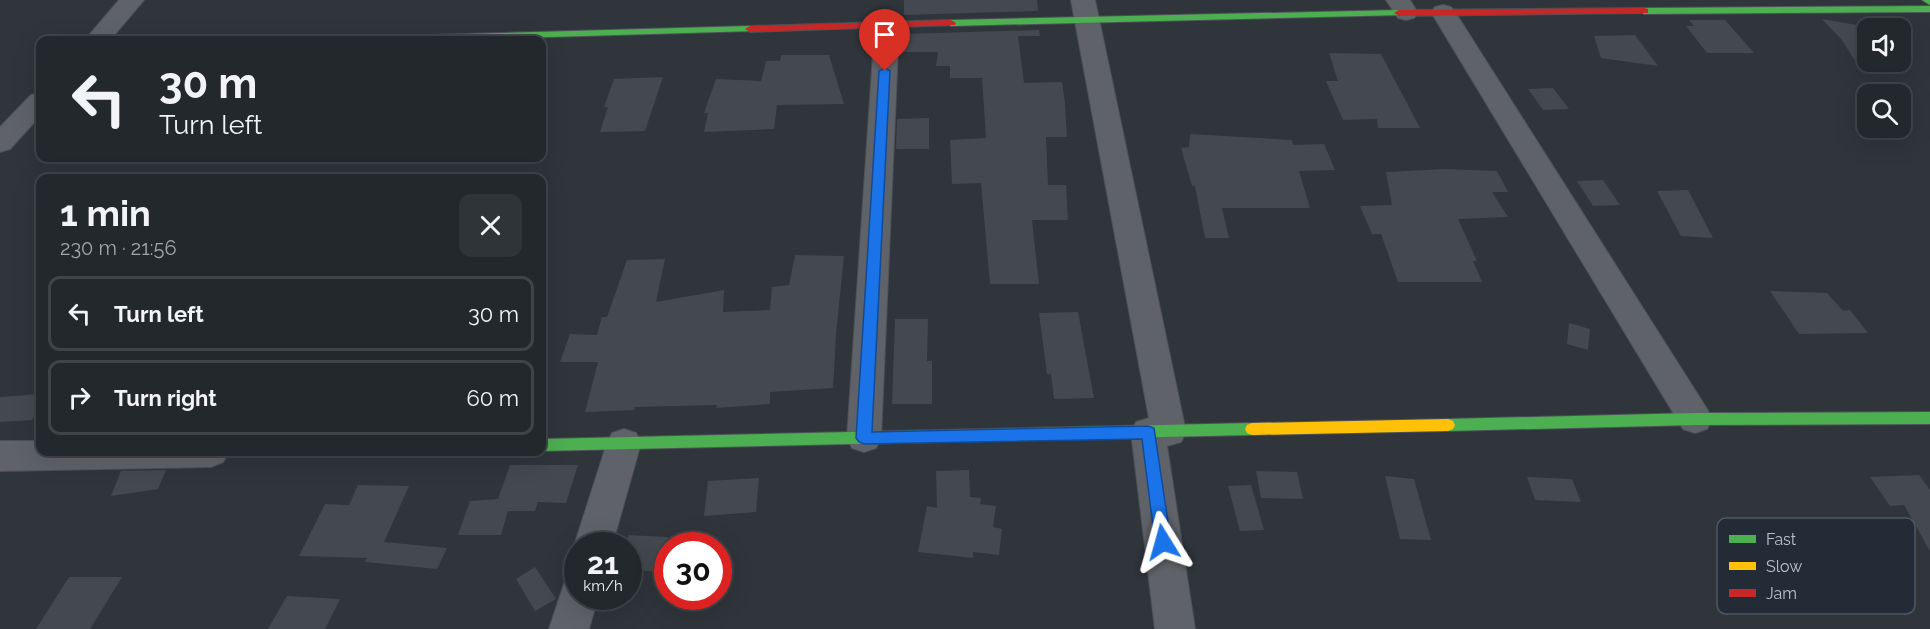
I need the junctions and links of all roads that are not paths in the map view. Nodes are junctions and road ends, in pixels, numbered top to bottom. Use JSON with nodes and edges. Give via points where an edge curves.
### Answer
{"nodes":[{"id":1,"x":132,"y":0,"type":"edge"},
{"id":2,"x":1402,"y":7,"type":"edge"},
{"id":3,"x":1930,"y":9,"type":"edge"},
{"id":4,"x":1085,"y":10,"type":"edge"},
{"id":5,"x":1443,"y":12,"type":"junction"},
{"id":6,"x":887,"y":25,"type":"junction"},
{"id":7,"x":100,"y":36,"type":"edge"},
{"id":8,"x":502,"y":36,"type":"edge"},
{"id":9,"x":36,"y":104,"type":"edge"},
{"id":10,"x":0,"y":143,"type":"edge"},
{"id":11,"x":1930,"y":418,"type":"edge"},
{"id":12,"x":1695,"y":419,"type":"junction"},
{"id":13,"x":1159,"y":432,"type":"junction"},
{"id":14,"x":864,"y":438,"type":"junction"},
{"id":15,"x":624,"y":443,"type":"junction"},
{"id":16,"x":546,"y":445,"type":"edge"},
{"id":17,"x":36,"y":455,"type":"edge"},
{"id":18,"x":0,"y":456,"type":"edge"},
{"id":19,"x":598,"y":532,"type":"edge"},
{"id":20,"x":574,"y":610,"type":"edge"},
{"id":21,"x":568,"y":629,"type":"edge"},
{"id":22,"x":1175,"y":629,"type":"edge"}],
"edges":[{"from":1,"to":7,"type":"street"},
{"from":2,"to":4,"type":"street"},
{"from":2,"to":5,"type":"street"},
{"from":3,"to":5,"type":"street"},
{"from":4,"to":6,"type":"street"},
{"from":4,"to":13,"type":"street"},
{"from":5,"to":12,"type":"street"},
{"from":6,"to":8,"type":"street"},
{"from":6,"to":14,"type":"street"},
{"from":9,"to":10,"type":"street"},
{"from":11,"to":12,"type":"street"},
{"from":12,"to":13,"type":"street"},
{"from":13,"to":14,"type":"street"},
{"from":13,"to":22,"type":"street"},
{"from":14,"to":15,"type":"street"},
{"from":15,"to":16,"type":"street"},
{"from":15,"to":19,"type":"street"},
{"from":17,"to":18,"type":"street"},
{"from":20,"to":21,"type":"street"}]}
